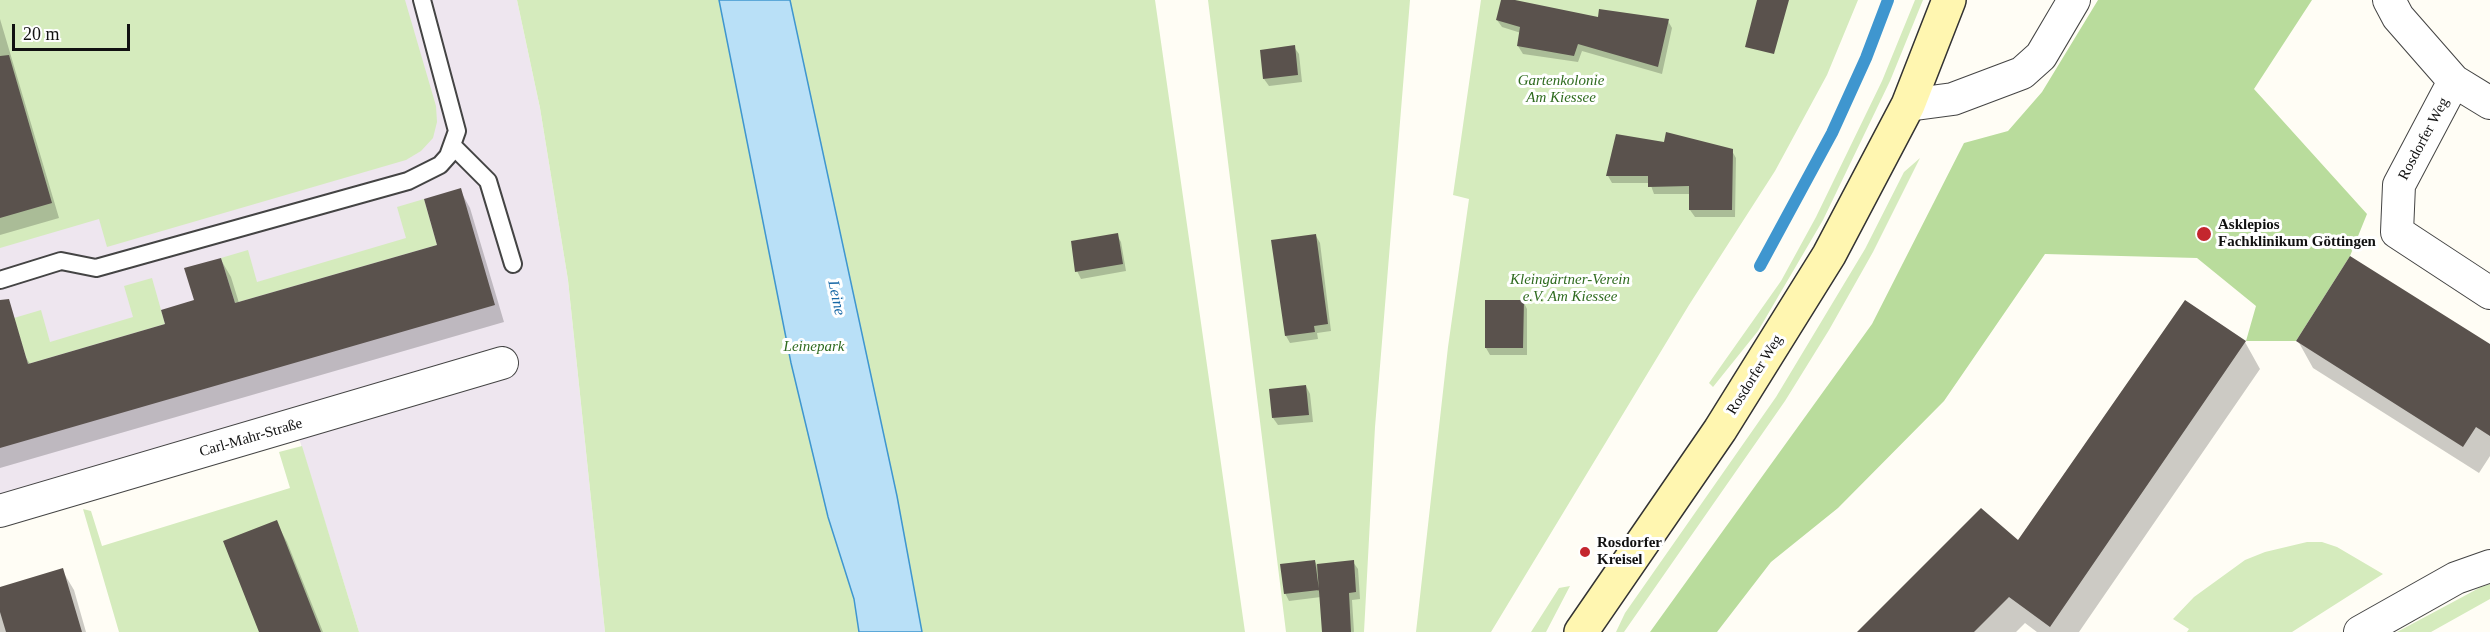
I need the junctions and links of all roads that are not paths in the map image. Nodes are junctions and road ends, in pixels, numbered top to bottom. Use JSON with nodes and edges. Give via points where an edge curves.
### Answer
{"nodes":[{"id":1,"x":422,"y":0,"type":"edge"},
{"id":2,"x":1949,"y":0,"type":"edge"},
{"id":3,"x":2074,"y":0,"type":"edge"},
{"id":4,"x":2389,"y":0,"type":"edge"},
{"id":5,"x":2454,"y":81,"type":"junction"},
{"id":6,"x":2490,"y":103,"type":"edge"},
{"id":7,"x":1908,"y":105,"type":"junction"},
{"id":8,"x":453,"y":146,"type":"junction"},
{"id":9,"x":513,"y":264,"type":"dead end"},
{"id":10,"x":0,"y":280,"type":"edge"},
{"id":11,"x":2490,"y":292,"type":"edge"},
{"id":12,"x":502,"y":363,"type":"dead end"},
{"id":13,"x":0,"y":511,"type":"edge"},
{"id":14,"x":2490,"y":567,"type":"edge"},
{"id":15,"x":1581,"y":632,"type":"edge"},
{"id":16,"x":2360,"y":632,"type":"edge"}],
"edges":[{"from":1,"to":8,"type":"lane","via":[[456,116]]},
{"from":2,"to":7,"type":"main road","name":"Rosdorfer Weg"},
{"from":3,"to":7,"type":"street","via":[[2041,56],[2022,73],[1953,99]]},
{"from":4,"to":5,"type":"street","name":"Rosdorfer Weg","via":[[2398,17]]},
{"from":5,"to":6,"type":"street","name":"Rosdorfer Weg"},
{"from":5,"to":11,"type":"street","name":"Rosdorfer Weg","via":[[2399,185],[2397,232]]},
{"from":7,"to":15,"type":"main road","name":"Rosdorfer Weg","via":[[1829,255],[1720,430]]},
{"from":8,"to":9,"type":"lane","via":[[488,181]]},
{"from":8,"to":10,"type":"lane","via":[[440,165],[408,181],[96,268],[61,261]]},
{"from":12,"to":13,"type":"street","name":"Carl-Mahr-Straße"},
{"from":14,"to":16,"type":"street","via":[[2456,578]]}]}
